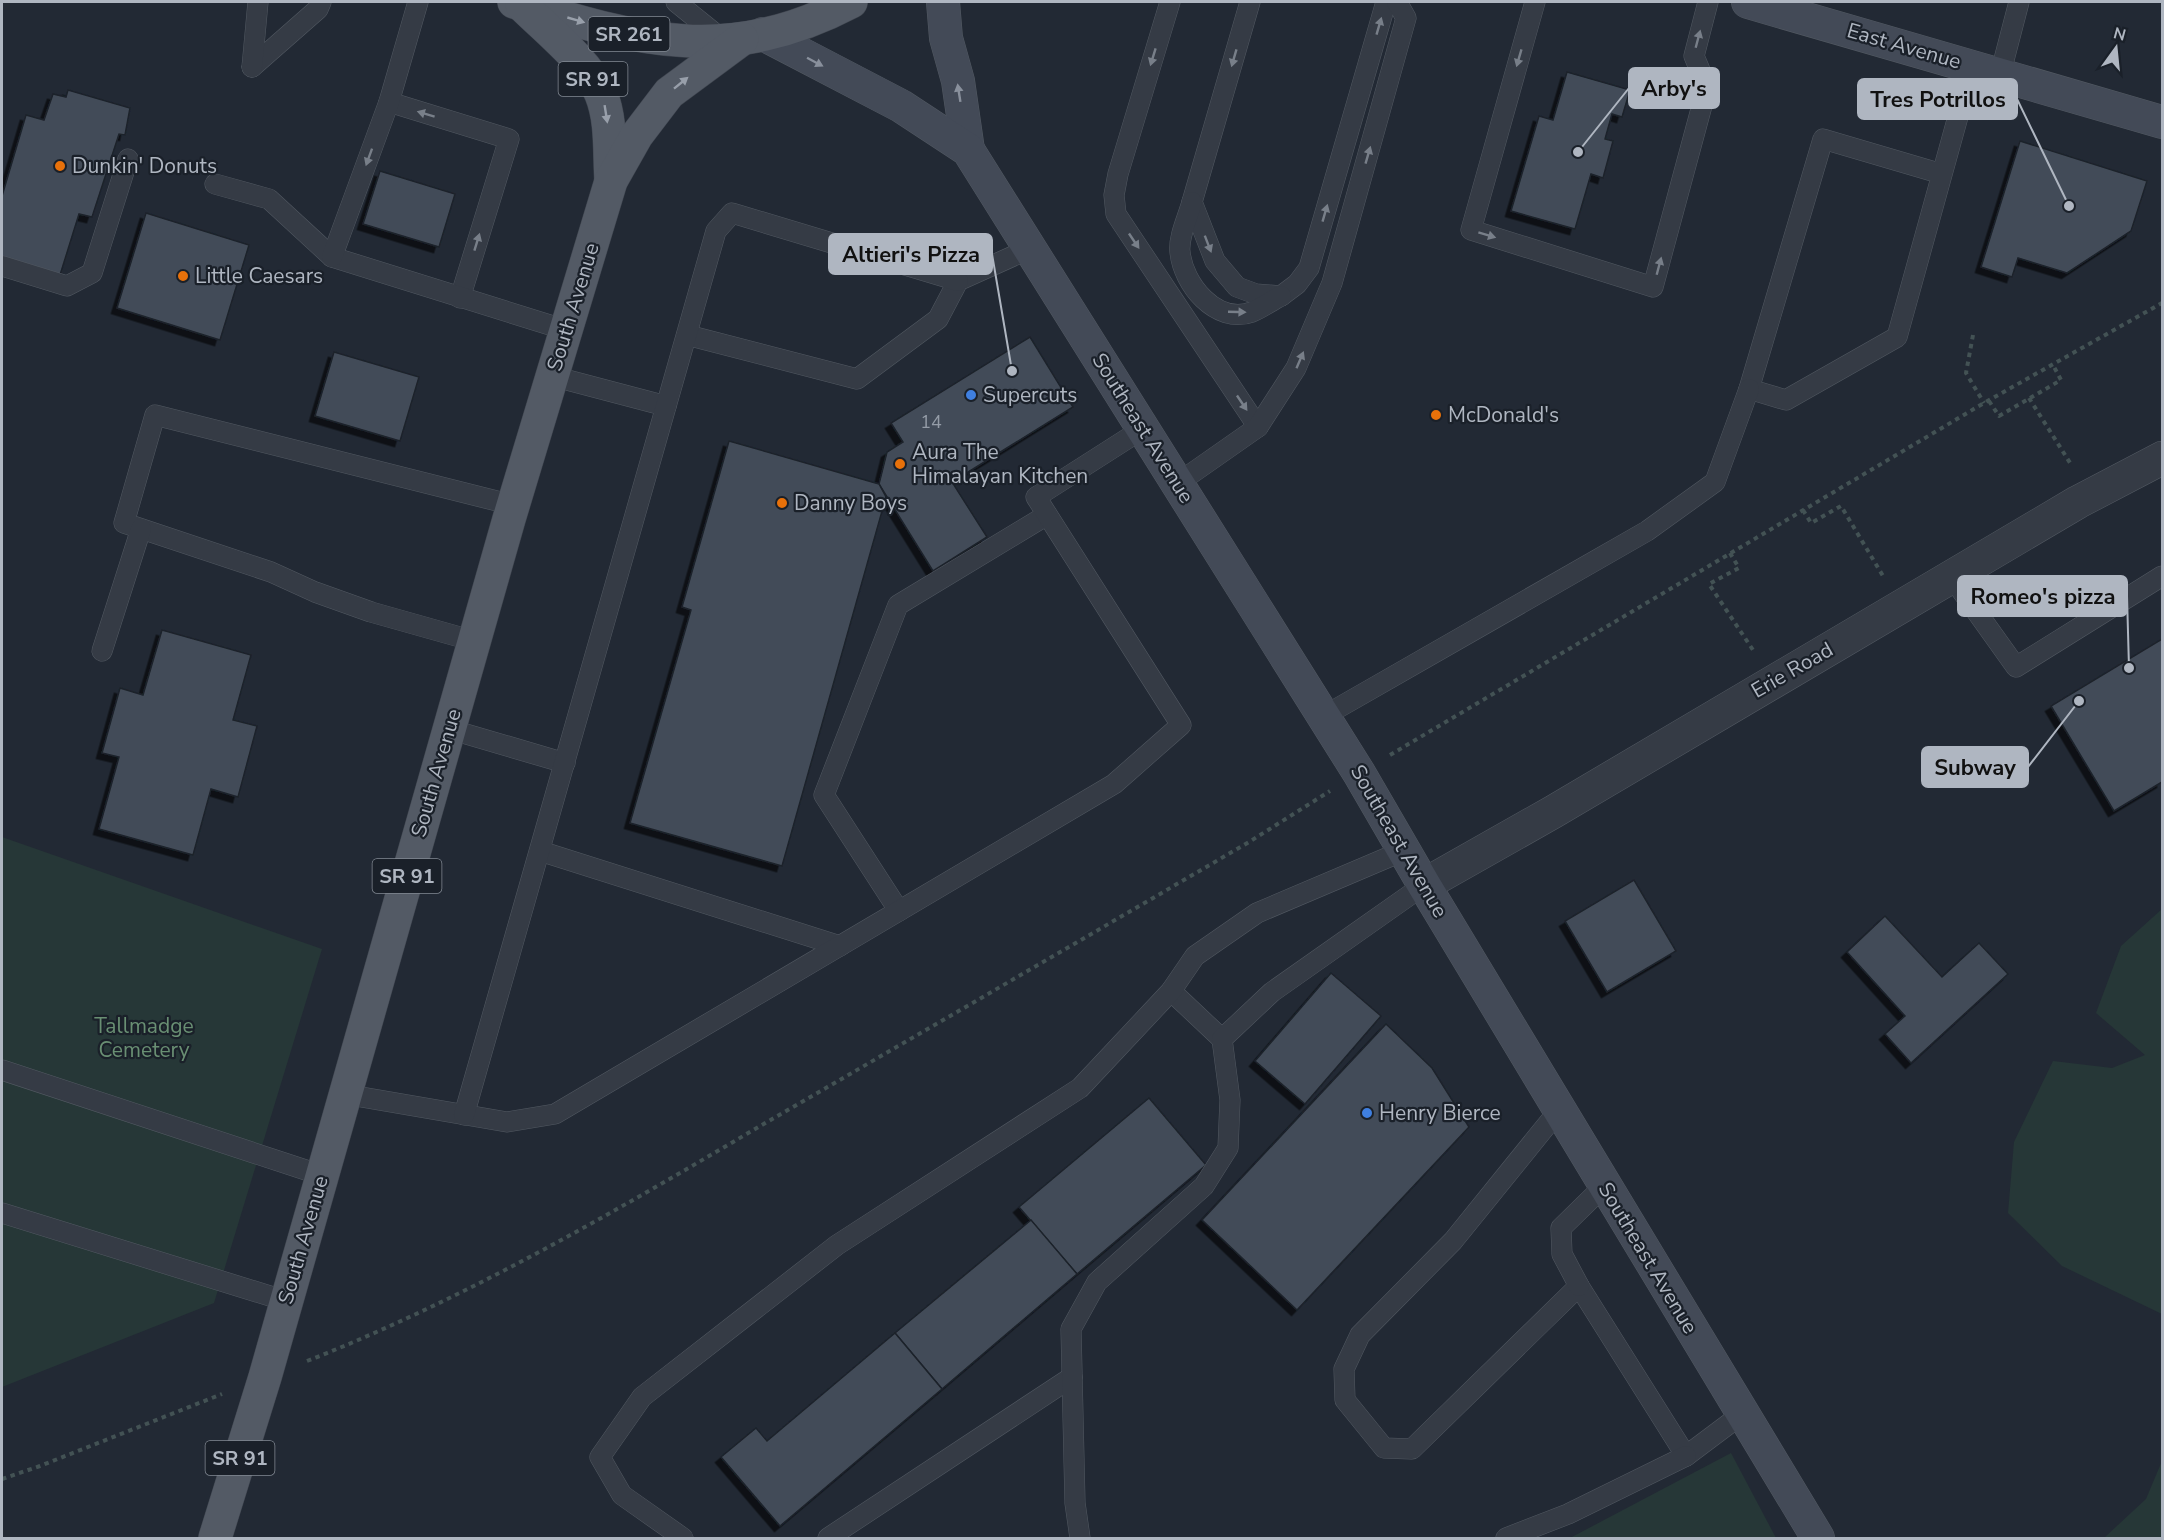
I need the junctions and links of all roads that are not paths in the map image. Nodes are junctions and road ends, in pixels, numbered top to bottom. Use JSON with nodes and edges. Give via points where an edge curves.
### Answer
{"nodes":[{"id":1,"x":258,"y":2,"type":"edge"},
{"id":2,"x":321,"y":2,"type":"edge"},
{"id":3,"x":418,"y":2,"type":"edge"},
{"id":4,"x":517,"y":2,"type":"edge"},
{"id":5,"x":676,"y":2,"type":"edge"},
{"id":6,"x":851,"y":2,"type":"edge"},
{"id":7,"x":943,"y":2,"type":"edge"},
{"id":8,"x":1170,"y":2,"type":"edge"},
{"id":9,"x":1250,"y":2,"type":"edge"},
{"id":10,"x":1386,"y":2,"type":"edge"},
{"id":11,"x":1397,"y":2,"type":"edge"},
{"id":12,"x":1535,"y":2,"type":"edge"},
{"id":13,"x":1708,"y":2,"type":"edge"},
{"id":14,"x":1748,"y":2,"type":"edge"},
{"id":15,"x":2019,"y":2,"type":"edge"},
{"id":16,"x":743,"y":38,"type":"junction"},
{"id":17,"x":1986,"y":70,"type":"junction"},
{"id":18,"x":389,"y":102,"type":"junction"},
{"id":19,"x":2163,"y":122,"type":"edge"},
{"id":20,"x":968,"y":150,"type":"junction"},
{"id":21,"x":128,"y":159,"type":"dead end"},
{"id":22,"x":1942,"y":174,"type":"junction"},
{"id":23,"x":611,"y":181,"type":"junction"},
{"id":24,"x":215,"y":184,"type":"dead end"},
{"id":25,"x":1192,"y":202,"type":"junction"},
{"id":26,"x":1031,"y":248,"type":"junction"},
{"id":27,"x":332,"y":257,"type":"junction"},
{"id":28,"x":2,"y":266,"type":"edge"},
{"id":29,"x":958,"y":281,"type":"junction"},
{"id":30,"x":1281,"y":296,"type":"junction"},
{"id":31,"x":460,"y":298,"type":"junction"},
{"id":32,"x":566,"y":330,"type":"junction"},
{"id":33,"x":687,"y":335,"type":"junction"},
{"id":34,"x":552,"y":376,"type":"junction"},
{"id":35,"x":1749,"y":389,"type":"junction"},
{"id":36,"x":666,"y":406,"type":"junction"},
{"id":37,"x":1258,"y":427,"type":"junction"},
{"id":38,"x":1144,"y":428,"type":"junction"},
{"id":39,"x":2163,"y":458,"type":"edge"},
{"id":40,"x":1178,"y":483,"type":"junction"},
{"id":41,"x":513,"y":505,"type":"junction"},
{"id":42,"x":1047,"y":515,"type":"junction"},
{"id":43,"x":141,"y":529,"type":"junction"},
{"id":44,"x":1951,"y":576,"type":"junction"},
{"id":45,"x":2163,"y":576,"type":"edge"},
{"id":46,"x":474,"y":641,"type":"junction"},
{"id":47,"x":102,"y":651,"type":"dead end"},
{"id":48,"x":1324,"y":716,"type":"junction"},
{"id":49,"x":449,"y":729,"type":"junction"},
{"id":50,"x":565,"y":763,"type":"junction"},
{"id":51,"x":1403,"y":850,"type":"junction"},
{"id":52,"x":540,"y":851,"type":"junction"},
{"id":53,"x":1424,"y":885,"type":"junction"},
{"id":54,"x":900,"y":911,"type":"junction"},
{"id":55,"x":840,"y":946,"type":"junction"},
{"id":56,"x":1171,"y":991,"type":"junction"},
{"id":57,"x":1222,"y":1039,"type":"junction"},
{"id":58,"x":2,"y":1070,"type":"edge"},
{"id":59,"x":344,"y":1094,"type":"junction"},
{"id":60,"x":1559,"y":1110,"type":"junction"},
{"id":61,"x":464,"y":1115,"type":"junction"},
{"id":62,"x":321,"y":1175,"type":"junction"},
{"id":63,"x":1605,"y":1185,"type":"junction"},
{"id":64,"x":2,"y":1213,"type":"edge"},
{"id":65,"x":1579,"y":1286,"type":"junction"},
{"id":66,"x":286,"y":1301,"type":"junction"},
{"id":67,"x":1072,"y":1377,"type":"junction"},
{"id":68,"x":1742,"y":1413,"type":"junction"},
{"id":69,"x":1686,"y":1456,"type":"junction"},
{"id":70,"x":215,"y":1539,"type":"edge"},
{"id":71,"x":683,"y":1539,"type":"edge"},
{"id":72,"x":828,"y":1539,"type":"edge"},
{"id":73,"x":1080,"y":1539,"type":"edge"},
{"id":74,"x":1506,"y":1539,"type":"edge"},
{"id":75,"x":1818,"y":1539,"type":"edge"}],
"edges":[{"from":1,"to":2,"type":"lane","via":[[252,67],[318,9]]},
{"from":3,"to":18,"type":"lane"},
{"from":4,"to":16,"type":"main road","number":"SR 261","one_way":true,"via":[[647,38],[696,43]]},
{"from":4,"to":23,"type":"main road","name":"South Avenue","number":"SR 91","one_way":true,"via":[[585,69],[601,93],[608,118]]},
{"from":5,"to":16,"type":"lane"},
{"from":6,"to":16,"type":"main road","number":"SR 91","via":[[806,22]]},
{"from":20,"to":7,"type":"street","name":"Southeast Avenue","one_way":true,"via":[[958,81],[946,38]]},
{"from":8,"to":37,"type":"lane","one_way":true,"via":[[1118,174],[1116,214]]},
{"from":9,"to":25,"type":"lane","one_way":true},
{"from":30,"to":10,"type":"lane","one_way":true,"via":[[1309,268]]},
{"from":37,"to":11,"type":"lane","one_way":true,"via":[[1296,368],[1332,283],[1406,18]]},
{"from":12,"to":13,"type":"lane","one_way":true,"via":[[1471,230],[1653,287],[1707,87],[1694,56]]},
{"from":14,"to":17,"type":"street","name":"East Avenue"},
{"from":15,"to":17,"type":"lane"},
{"from":16,"to":20,"type":"street","name":"Southeast Avenue","one_way":true,"via":[[901,106]]},
{"from":23,"to":16,"type":"main road","name":"South Avenue","number":"SR 91","one_way":true,"via":[[637,135],[669,93]]},
{"from":17,"to":19,"type":"street","name":"East Avenue"},
{"from":17,"to":22,"type":"lane"},
{"from":18,"to":27,"type":"lane","one_way":true},
{"from":31,"to":18,"type":"lane","one_way":true,"via":[[509,139]]},
{"from":20,"to":26,"type":"street","name":"Southeast Avenue"},
{"from":21,"to":28,"type":"lane","via":[[92,273],[67,286]]},
{"from":22,"to":35,"type":"lane","via":[[1897,337],[1786,400]]},
{"from":22,"to":35,"type":"lane","via":[[1823,139]]},
{"from":23,"to":32,"type":"main road","name":"South Avenue","number":"SR 91"},
{"from":24,"to":27,"type":"lane","via":[[269,199]]},
{"from":25,"to":30,"type":"lane","one_way":true,"via":[[1215,261],[1237,287],[1256,294]]},
{"from":25,"to":30,"type":"lane","one_way":true,"via":[[1179,249],[1196,291],[1220,310],[1235,314],[1251,312]]},
{"from":26,"to":29,"type":"lane"},
{"from":26,"to":38,"type":"street","name":"Southeast Avenue"},
{"from":27,"to":31,"type":"lane"},
{"from":29,"to":33,"type":"lane","via":[[938,319],[857,379]]},
{"from":29,"to":33,"type":"lane","via":[[732,213],[716,231]]},
{"from":31,"to":32,"type":"lane"},
{"from":32,"to":34,"type":"main road","name":"South Avenue","number":"SR 91"},
{"from":33,"to":36,"type":"lane"},
{"from":34,"to":36,"type":"lane"},
{"from":34,"to":41,"type":"main road","name":"South Avenue","number":"SR 91"},
{"from":35,"to":48,"type":"lane","via":[[1715,482],[1647,531]]},
{"from":36,"to":50,"type":"lane"},
{"from":37,"to":40,"type":"lane"},
{"from":38,"to":40,"type":"street","name":"Southeast Avenue"},
{"from":38,"to":42,"type":"lane","via":[[1036,497]]},
{"from":39,"to":44,"type":"street","name":"Erie Road"},
{"from":40,"to":48,"type":"street","name":"Southeast Avenue"},
{"from":41,"to":43,"type":"lane","via":[[155,415],[124,523]]},
{"from":41,"to":46,"type":"main road","name":"South Avenue","number":"SR 91"},
{"from":42,"to":54,"type":"lane","via":[[898,605],[824,795]]},
{"from":42,"to":54,"type":"lane","via":[[1181,725],[1114,784]]},
{"from":43,"to":46,"type":"lane","via":[[271,572],[371,612]]},
{"from":43,"to":47,"type":"lane"},
{"from":44,"to":45,"type":"lane","via":[[2016,667]]},
{"from":44,"to":53,"type":"street","name":"Erie Road"},
{"from":46,"to":49,"type":"main road","name":"South Avenue","number":"SR 91"},
{"from":48,"to":51,"type":"street","name":"Southeast Avenue"},
{"from":49,"to":50,"type":"lane"},
{"from":49,"to":59,"type":"main road","name":"South Avenue","number":"SR 91"},
{"from":50,"to":52,"type":"lane"},
{"from":51,"to":53,"type":"street","name":"Southeast Avenue"},
{"from":51,"to":56,"type":"lane","via":[[1257,913],[1195,956]]},
{"from":52,"to":55,"type":"lane"},
{"from":52,"to":61,"type":"lane"},
{"from":53,"to":57,"type":"lane","via":[[1272,992]]},
{"from":53,"to":60,"type":"street","name":"Southeast Avenue"},
{"from":54,"to":55,"type":"lane"},
{"from":55,"to":61,"type":"lane","via":[[555,1114],[507,1122]]},
{"from":56,"to":57,"type":"lane"},
{"from":56,"to":71,"type":"lane","via":[[1080,1088],[837,1245],[642,1397],[600,1457],[622,1495]]},
{"from":57,"to":67,"type":"lane","via":[[1230,1100],[1228,1148],[1204,1186],[1097,1282],[1071,1329]]},
{"from":58,"to":62,"type":"lane"},
{"from":59,"to":61,"type":"lane"},
{"from":59,"to":62,"type":"main road","name":"South Avenue","number":"SR 91"},
{"from":60,"to":63,"type":"street","name":"Southeast Avenue"},
{"from":60,"to":65,"type":"lane","via":[[1453,1241],[1360,1335],[1344,1369],[1345,1400],[1384,1448],[1412,1449]]},
{"from":62,"to":66,"type":"main road","name":"South Avenue","number":"SR 91"},
{"from":63,"to":65,"type":"lane","via":[[1561,1228],[1562,1254]]},
{"from":63,"to":68,"type":"street","name":"Southeast Avenue"},
{"from":64,"to":66,"type":"lane"},
{"from":65,"to":69,"type":"lane"},
{"from":66,"to":70,"type":"main road","name":"South Avenue","number":"SR 91"},
{"from":67,"to":72,"type":"lane"},
{"from":67,"to":73,"type":"lane","via":[[1075,1503]]},
{"from":68,"to":69,"type":"lane"},
{"from":68,"to":75,"type":"street","name":"Southeast Avenue"},
{"from":69,"to":74,"type":"lane","via":[[1568,1514]]}]}
